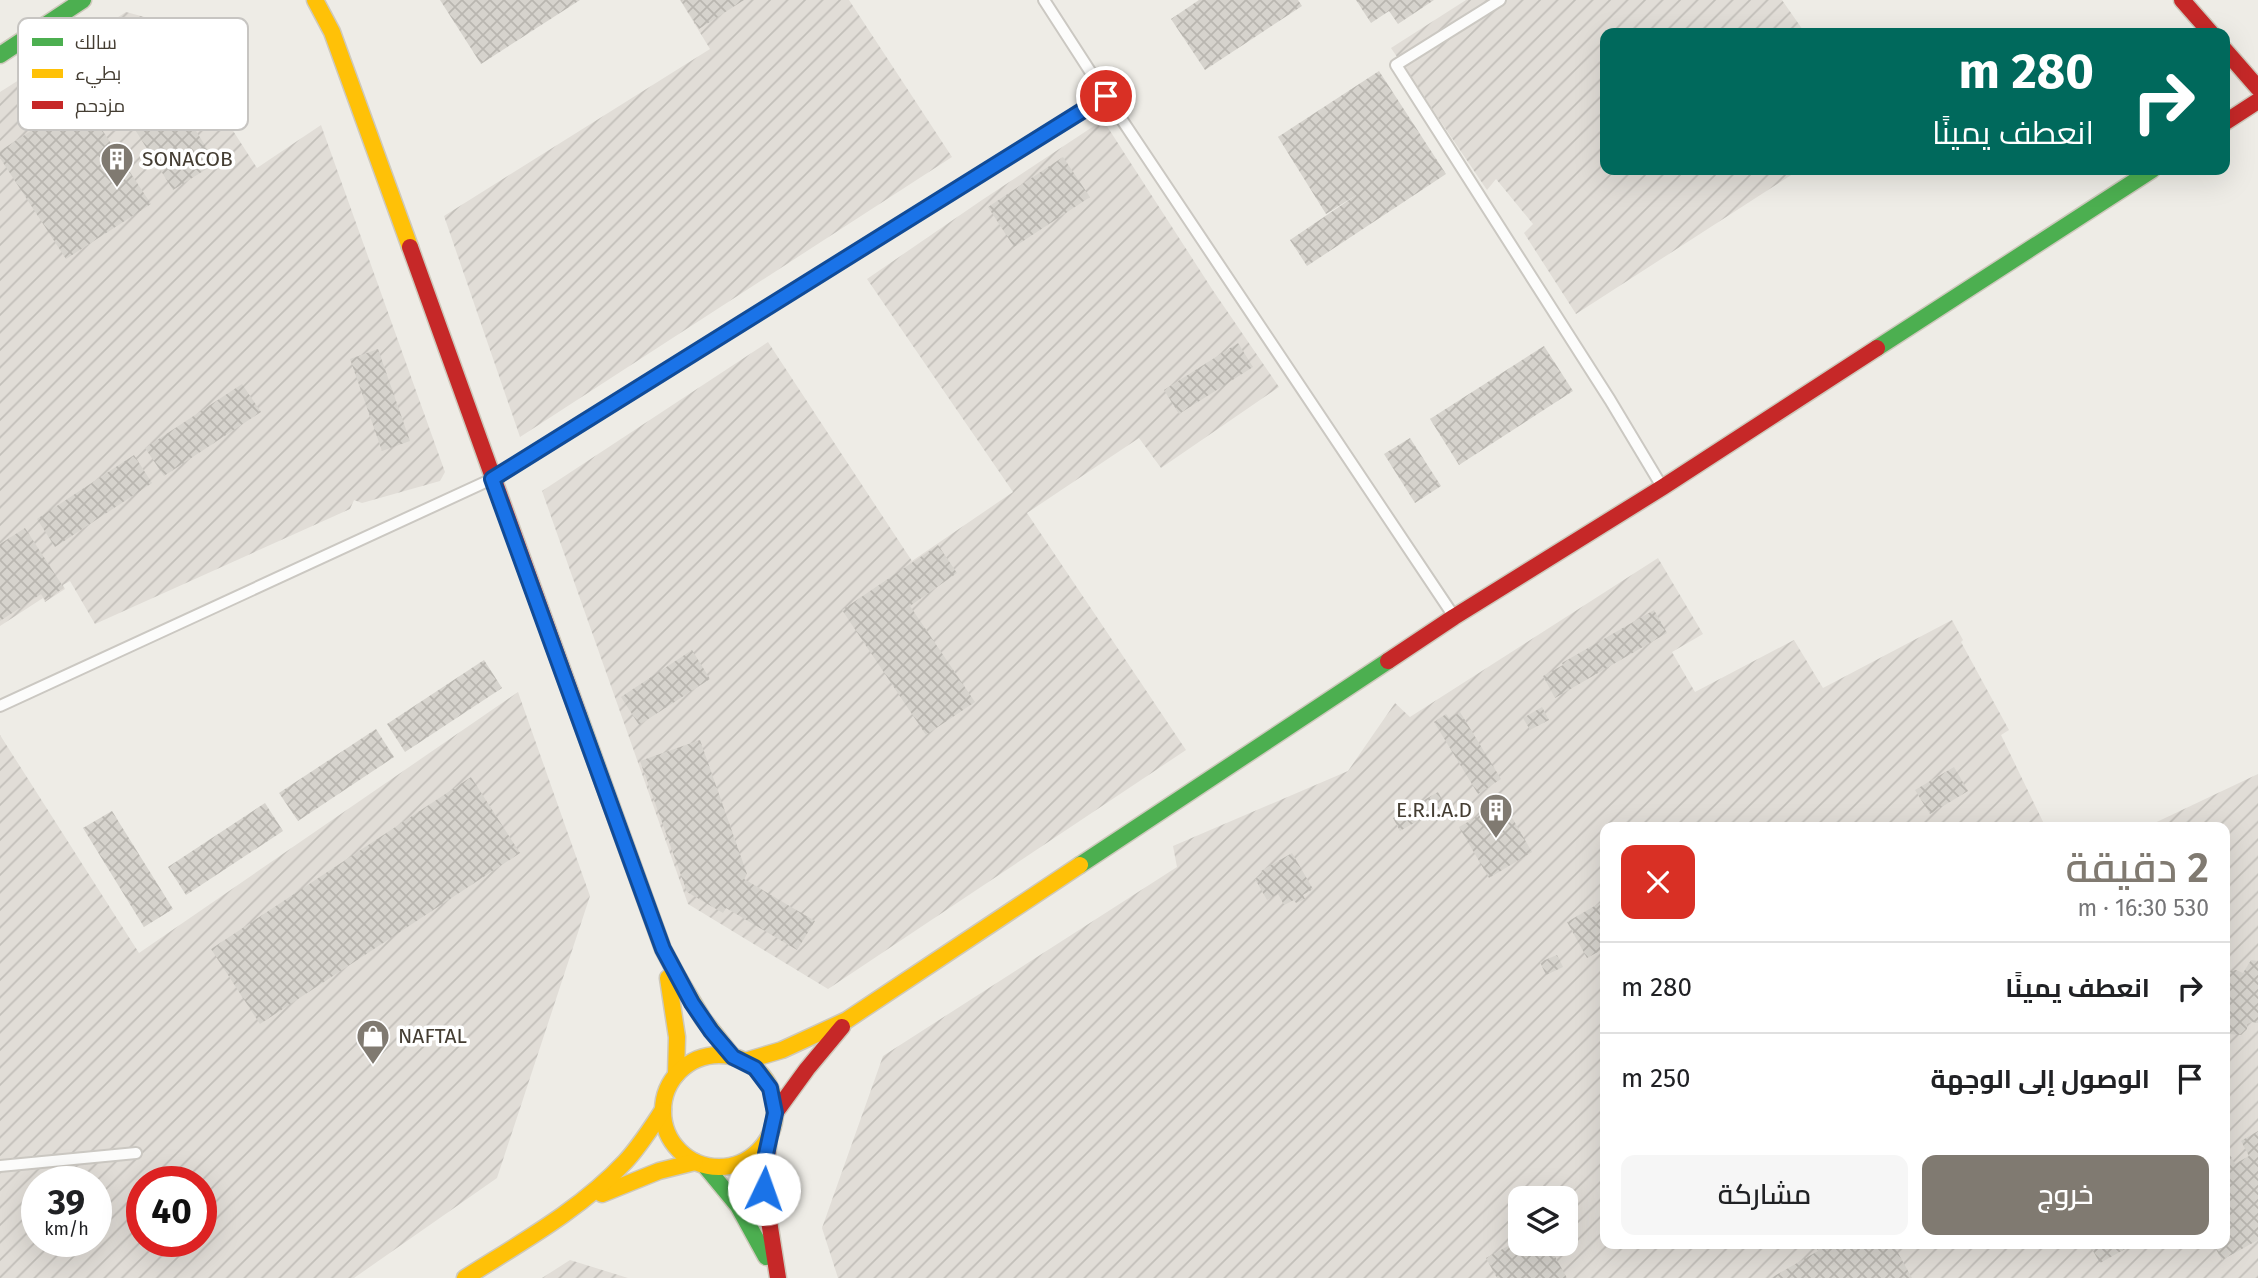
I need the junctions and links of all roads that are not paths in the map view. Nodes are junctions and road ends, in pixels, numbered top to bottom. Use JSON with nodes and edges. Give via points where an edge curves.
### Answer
{"nodes":[{"id":1,"x":83,"y":0,"type":"edge"},
{"id":2,"x":315,"y":0,"type":"edge"},
{"id":3,"x":328,"y":0,"type":"edge"},
{"id":4,"x":1044,"y":0,"type":"edge"},
{"id":5,"x":1500,"y":0,"type":"edge"},
{"id":6,"x":2182,"y":0,"type":"edge"},
{"id":7,"x":56,"y":18,"type":"edge"},
{"id":8,"x":2207,"y":28,"type":"edge"},
{"id":9,"x":332,"y":32,"type":"junction"},
{"id":10,"x":18,"y":43,"type":"edge"},
{"id":11,"x":0,"y":55,"type":"edge"},
{"id":12,"x":2230,"y":56,"type":"edge"},
{"id":13,"x":2258,"y":88,"type":"edge"},
{"id":14,"x":1106,"y":96,"type":"junction"},
{"id":15,"x":2258,"y":101,"type":"edge"},
{"id":16,"x":2230,"y":119,"type":"edge"},
{"id":17,"x":2144,"y":175,"type":"edge"},
{"id":18,"x":492,"y":479,"type":"junction"},
{"id":19,"x":1663,"y":487,"type":"junction"},
{"id":20,"x":1454,"y":617,"type":"junction"},
{"id":21,"x":0,"y":706,"type":"edge"},
{"id":22,"x":663,"y":949,"type":"junction"},
{"id":23,"x":847,"y":1020,"type":"junction"},
{"id":24,"x":739,"y":1059,"type":"junction"},
{"id":25,"x":676,"y":1075,"type":"junction"},
{"id":26,"x":663,"y":1110,"type":"junction"},
{"id":27,"x":775,"y":1113,"type":"junction"},
{"id":28,"x":769,"y":1137,"type":"junction"},
{"id":29,"x":136,"y":1153,"type":"dead end"},
{"id":30,"x":700,"y":1164,"type":"junction"},
{"id":31,"x":0,"y":1166,"type":"edge"},
{"id":32,"x":578,"y":1205,"type":"junction"},
{"id":33,"x":466,"y":1278,"type":"edge"},
{"id":34,"x":777,"y":1278,"type":"edge"}],
"edges":[{"from":1,"to":7,"type":"street"},
{"from":2,"to":9,"type":"street"},
{"from":3,"to":9,"type":"street"},
{"from":4,"to":14,"type":"lane"},
{"from":5,"to":19,"type":"lane","via":[[1395,65]]},
{"from":6,"to":8,"type":"street"},
{"from":9,"to":18,"type":"street"},
{"from":10,"to":11,"type":"street"},
{"from":12,"to":13,"type":"street"},
{"from":14,"to":18,"type":"lane"},
{"from":14,"to":20,"type":"lane"},
{"from":15,"to":16,"type":"street"},
{"from":17,"to":19,"type":"street"},
{"from":18,"to":21,"type":"lane"},
{"from":18,"to":22,"type":"street"},
{"from":19,"to":20,"type":"street"},
{"from":20,"to":23,"type":"street"},
{"from":22,"to":24,"type":"street","via":[[696,1010]]},
{"from":22,"to":25,"type":"street","via":[[676,1027]]},
{"from":23,"to":24,"type":"street","via":[[782,1050]]},
{"from":23,"to":27,"type":"street"},
{"from":24,"to":25,"type":"street","via":[[708,1056]]},
{"from":24,"to":27,"type":"street","via":[[764,1077]]},
{"from":25,"to":26,"type":"street"},
{"from":26,"to":30,"type":"street","via":[[675,1146]]},
{"from":26,"to":32,"type":"street","via":[[636,1151]]},
{"from":27,"to":28,"type":"street"},
{"from":28,"to":30,"type":"street","via":[[742,1162],[717,1167]]},
{"from":28,"to":34,"type":"street","via":[[764,1189]]},
{"from":29,"to":31,"type":"lane"},
{"from":30,"to":32,"type":"street","via":[[642,1177]]},
{"from":30,"to":34,"type":"street","via":[[738,1206]]},
{"from":32,"to":33,"type":"street"}]}
